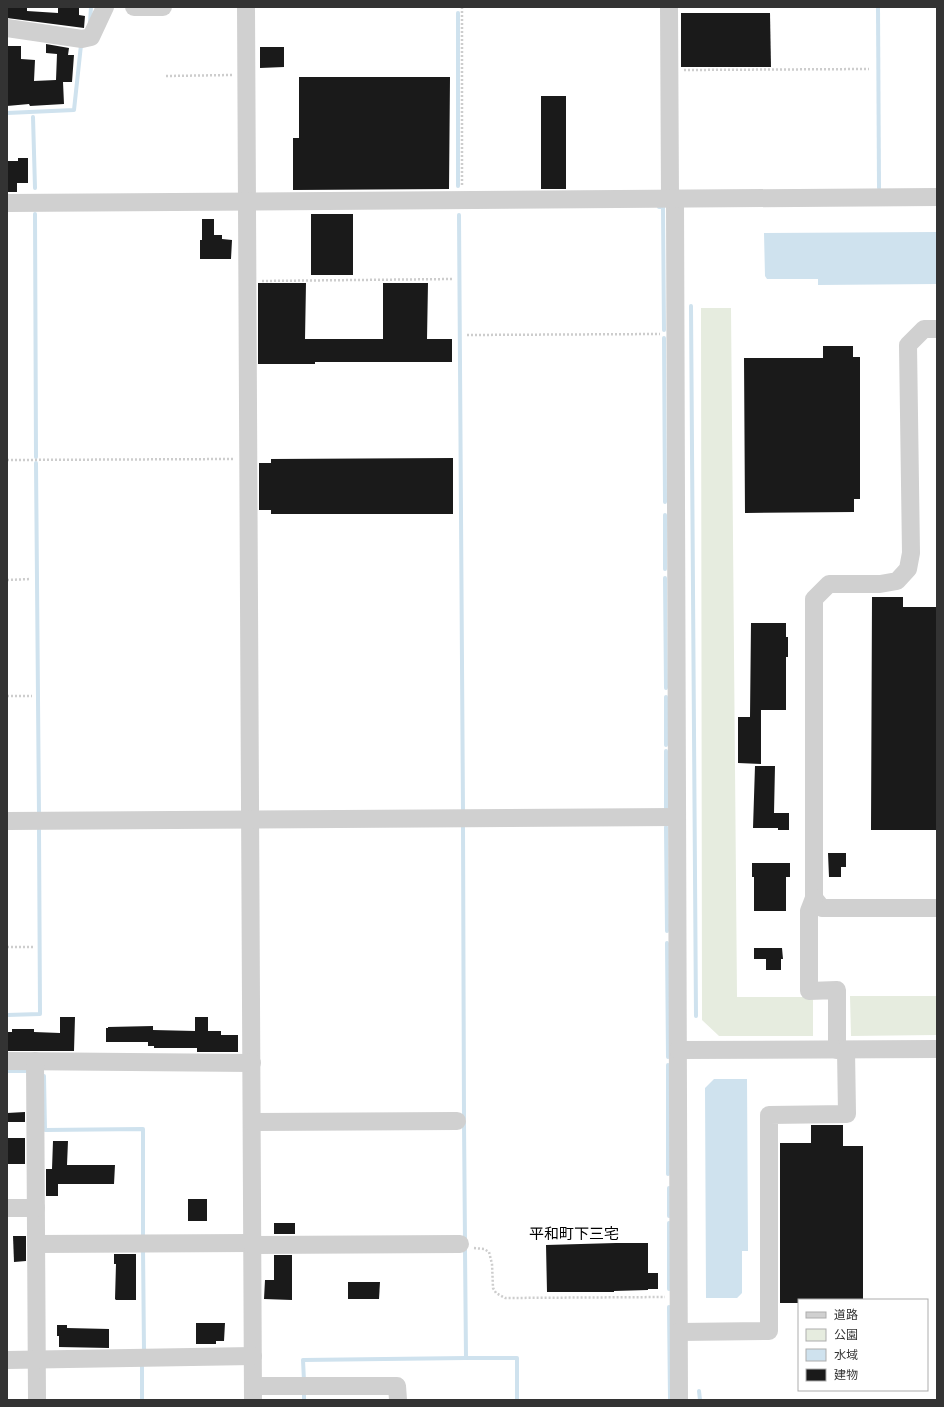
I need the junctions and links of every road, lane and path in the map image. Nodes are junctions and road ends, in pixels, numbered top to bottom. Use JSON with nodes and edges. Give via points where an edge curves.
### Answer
{"nodes":[{"id":1,"x":105,"y":7,"type":"edge"},
{"id":2,"x":134,"y":7,"type":"edge"},
{"id":3,"x":163,"y":7,"type":"edge"},
{"id":4,"x":246,"y":7,"type":"edge"},
{"id":5,"x":462,"y":7,"type":"edge"},
{"id":6,"x":669,"y":7,"type":"edge"},
{"id":7,"x":7,"y":28,"type":"edge"},
{"id":8,"x":869,"y":69,"type":"dead end"},
{"id":9,"x":669,"y":71,"type":"junction"},
{"id":10,"x":246,"y":75,"type":"junction"},
{"id":11,"x":166,"y":76,"type":"dead end"},
{"id":12,"x":937,"y":197,"type":"edge"},
{"id":13,"x":672,"y":199,"type":"junction"},
{"id":14,"x":462,"y":200,"type":"junction"},
{"id":15,"x":247,"y":201,"type":"junction"},
{"id":16,"x":7,"y":203,"type":"edge"},
{"id":17,"x":452,"y":279,"type":"dead end"},
{"id":18,"x":248,"y":281,"type":"junction"},
{"id":19,"x":937,"y":329,"type":"edge"},
{"id":20,"x":675,"y":334,"type":"junction"},
{"id":21,"x":467,"y":335,"type":"dead end"},
{"id":22,"x":249,"y":459,"type":"junction"},
{"id":23,"x":7,"y":460,"type":"edge"},
{"id":24,"x":31,"y":579,"type":"dead end"},
{"id":25,"x":7,"y":580,"type":"edge"},
{"id":26,"x":7,"y":696,"type":"edge"},
{"id":27,"x":32,"y":696,"type":"dead end"},
{"id":28,"x":677,"y":818,"type":"junction"},
{"id":29,"x":250,"y":820,"type":"junction"},
{"id":30,"x":7,"y":821,"type":"edge"},
{"id":31,"x":814,"y":898,"type":"junction"},
{"id":32,"x":937,"y":908,"type":"edge"},
{"id":33,"x":7,"y":947,"type":"edge"},
{"id":34,"x":34,"y":947,"type":"dead end"},
{"id":35,"x":937,"y":1049,"type":"edge"},
{"id":36,"x":678,"y":1050,"type":"junction"},
{"id":37,"x":842,"y":1050,"type":"junction"},
{"id":38,"x":7,"y":1061,"type":"edge"},
{"id":39,"x":35,"y":1061,"type":"junction"},
{"id":40,"x":252,"y":1063,"type":"junction"},
{"id":41,"x":457,"y":1121,"type":"dead end"},
{"id":42,"x":252,"y":1122,"type":"junction"},
{"id":43,"x":7,"y":1208,"type":"edge"},
{"id":44,"x":36,"y":1208,"type":"junction"},
{"id":45,"x":36,"y":1244,"type":"junction"},
{"id":46,"x":252,"y":1244,"type":"junction"},
{"id":47,"x":460,"y":1244,"type":"joint"},
{"id":48,"x":679,"y":1296,"type":"junction"},
{"id":49,"x":679,"y":1332,"type":"junction"},
{"id":50,"x":252,"y":1356,"type":"junction"},
{"id":51,"x":7,"y":1360,"type":"edge"},
{"id":52,"x":36,"y":1360,"type":"junction"},
{"id":53,"x":253,"y":1393,"type":"edge"},
{"id":54,"x":37,"y":1400,"type":"edge"},
{"id":55,"x":398,"y":1400,"type":"edge"},
{"id":56,"x":680,"y":1400,"type":"edge"}],
"edges":[{"from":1,"to":7,"type":"street","via":[[91,37],[82,39]]},
{"from":2,"to":3,"type":"street"},
{"from":4,"to":10,"type":"street"},
{"from":5,"to":14,"type":"path"},
{"from":6,"to":9,"type":"street"},
{"from":8,"to":9,"type":"path"},
{"from":9,"to":13,"type":"street"},
{"from":10,"to":11,"type":"path"},
{"from":10,"to":15,"type":"street"},
{"from":12,"to":13,"type":"street"},
{"from":13,"to":14,"type":"street"},
{"from":13,"to":20,"type":"street"},
{"from":14,"to":15,"type":"street"},
{"from":15,"to":16,"type":"street"},
{"from":15,"to":18,"type":"street"},
{"from":17,"to":18,"type":"path"},
{"from":18,"to":22,"type":"street"},
{"from":19,"to":31,"type":"street","via":[[924,329],[908,345],[911,553],[908,569],[897,581],[880,584],[829,584],[814,600]]},
{"from":20,"to":21,"type":"path"},
{"from":20,"to":28,"type":"street"},
{"from":22,"to":23,"type":"path"},
{"from":22,"to":29,"type":"street"},
{"from":24,"to":25,"type":"path"},
{"from":26,"to":27,"type":"path"},
{"from":28,"to":29,"type":"street"},
{"from":28,"to":36,"type":"street"},
{"from":29,"to":30,"type":"street"},
{"from":29,"to":40,"type":"street"},
{"from":31,"to":32,"type":"street","via":[[822,908]]},
{"from":31,"to":37,"type":"street","via":[[808,911],[809,991],[837,990]]},
{"from":33,"to":34,"type":"path"},
{"from":35,"to":37,"type":"street"},
{"from":36,"to":37,"type":"street"},
{"from":36,"to":48,"type":"street"},
{"from":37,"to":49,"type":"street","via":[[846,1114],[768,1114],[769,1332]]},
{"from":38,"to":39,"type":"street"},
{"from":39,"to":40,"type":"street"},
{"from":39,"to":44,"type":"street"},
{"from":40,"to":42,"type":"street"},
{"from":41,"to":42,"type":"street"},
{"from":42,"to":46,"type":"street"},
{"from":43,"to":44,"type":"street"},
{"from":44,"to":45,"type":"street"},
{"from":45,"to":46,"type":"street"},
{"from":45,"to":52,"type":"street"},
{"from":46,"to":47,"type":"street"},
{"from":46,"to":50,"type":"street"},
{"from":47,"to":48,"type":"path","via":[[462,1247],[484,1249],[489,1252],[493,1288],[505,1298]]},
{"from":48,"to":49,"type":"street"},
{"from":49,"to":56,"type":"street"},
{"from":50,"to":52,"type":"street"},
{"from":50,"to":53,"type":"street"},
{"from":51,"to":52,"type":"street"},
{"from":52,"to":54,"type":"street"},
{"from":53,"to":55,"type":"street","via":[[397,1386]]}]}
